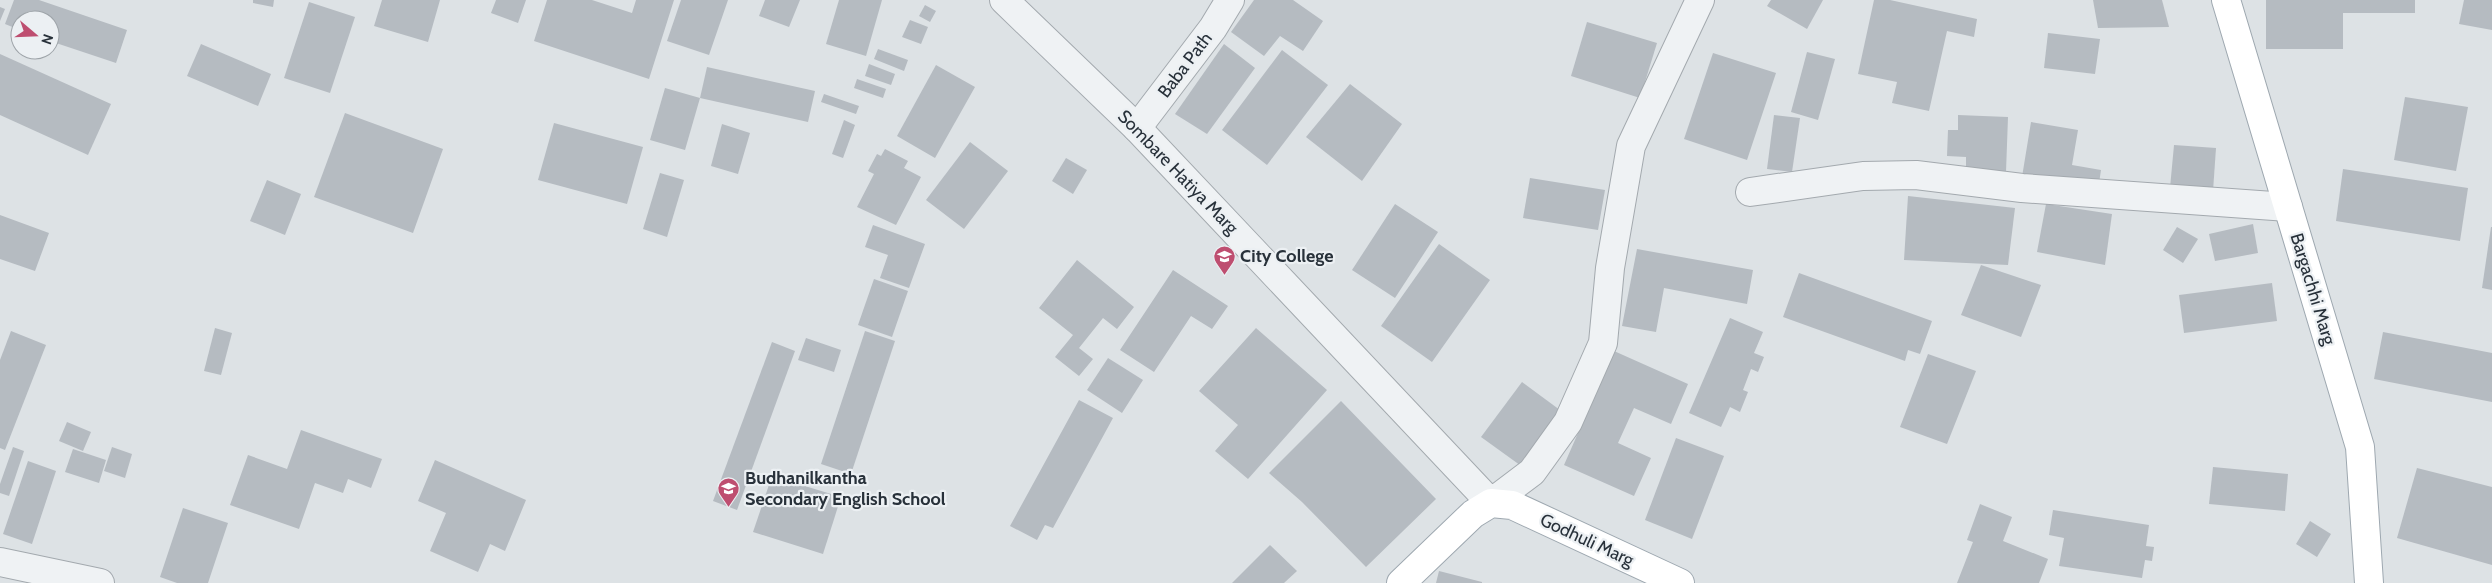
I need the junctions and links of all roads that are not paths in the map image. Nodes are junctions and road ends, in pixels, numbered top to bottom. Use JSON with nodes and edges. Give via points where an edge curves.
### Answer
{"nodes":[{"id":1,"x":1004,"y":0,"type":"edge"},
{"id":2,"x":1230,"y":0,"type":"edge"},
{"id":3,"x":1700,"y":0,"type":"edge"},
{"id":4,"x":2226,"y":0,"type":"edge"},
{"id":5,"x":1137,"y":128,"type":"junction"},
{"id":6,"x":1750,"y":192,"type":"dead end"},
{"id":7,"x":2288,"y":207,"type":"junction"},
{"id":8,"x":1491,"y":504,"type":"junction"},
{"id":9,"x":0,"y":562,"type":"edge"},
{"id":10,"x":100,"y":583,"type":"edge"},
{"id":11,"x":1401,"y":583,"type":"edge"},
{"id":12,"x":1680,"y":583,"type":"edge"},
{"id":13,"x":2369,"y":583,"type":"edge"}],
"edges":[{"from":1,"to":5,"type":"street","name":"Sombare Hatiya Marg"},
{"from":2,"to":5,"type":"street","name":"Baba Path","via":[[1213,28]]},
{"from":3,"to":8,"type":"street","via":[[1631,146],[1610,268],[1603,343],[1568,422],[1532,472]]},
{"from":4,"to":7,"type":"main road","name":"Bargachhi Marg"},
{"from":5,"to":8,"type":"street","name":"Sombare Hatiya Marg"},
{"from":6,"to":7,"type":"street","via":[[1863,176],[1916,175],[2022,188]]},
{"from":7,"to":13,"type":"main road","name":"Bargachhi Marg","via":[[2360,447]]},
{"from":8,"to":11,"type":"main road","via":[[1472,514]]},
{"from":8,"to":12,"type":"main road","name":"Godhuli Marg","via":[[1512,505]]},
{"from":9,"to":10,"type":"street"}]}
